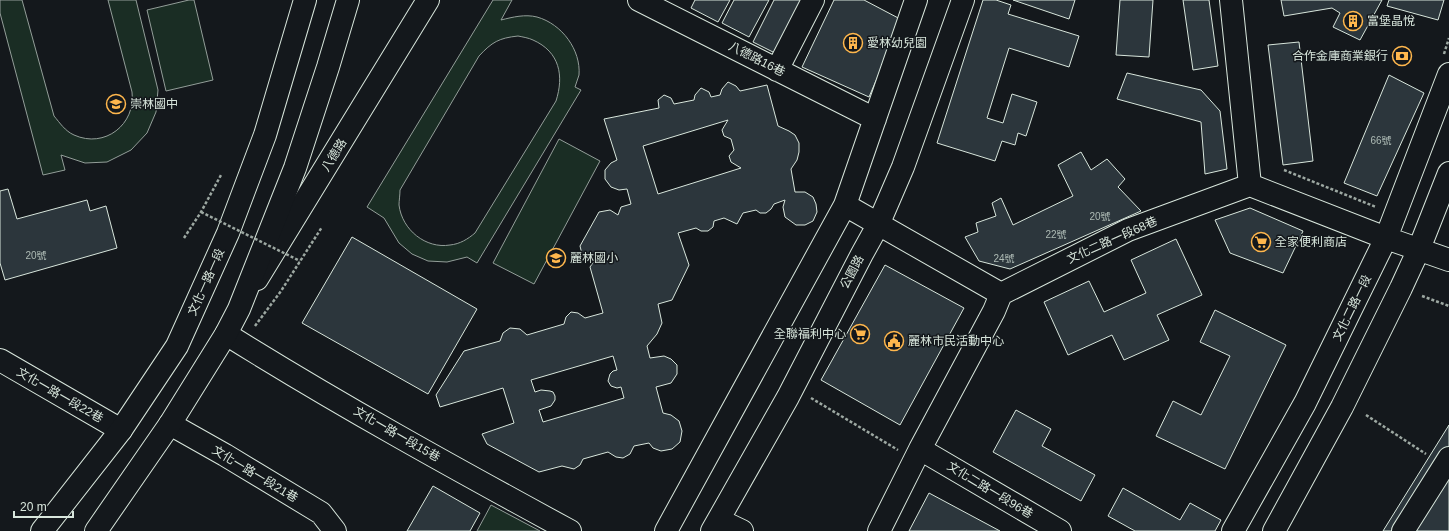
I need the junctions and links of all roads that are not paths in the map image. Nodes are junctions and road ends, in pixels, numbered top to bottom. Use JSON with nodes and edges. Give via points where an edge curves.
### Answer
{"nodes":[{"id":1,"x":305,"y":0,"type":"edge"},
{"id":2,"x":348,"y":0,"type":"edge"},
{"id":3,"x":428,"y":0,"type":"edge"},
{"id":4,"x":639,"y":0,"type":"edge"},
{"id":5,"x":813,"y":0,"type":"edge"},
{"id":6,"x":916,"y":0,"type":"edge"},
{"id":7,"x":963,"y":0,"type":"edge"},
{"id":8,"x":1231,"y":0,"type":"edge"},
{"id":9,"x":778,"y":70,"type":"junction"},
{"id":10,"x":1449,"y":74,"type":"edge"},
{"id":11,"x":875,"y":119,"type":"junction"},
{"id":12,"x":1449,"y":173,"type":"edge"},
{"id":13,"x":1250,"y":185,"type":"junction"},
{"id":14,"x":845,"y":205,"type":"junction"},
{"id":15,"x":878,"y":225,"type":"junction"},
{"id":16,"x":1386,"y":238,"type":"junction"},
{"id":17,"x":1419,"y":249,"type":"junction"},
{"id":18,"x":1449,"y":260,"type":"edge"},
{"id":19,"x":1000,"y":294,"type":"junction"},
{"id":20,"x":239,"y":309,"type":"junction"},
{"id":21,"x":226,"y":334,"type":"junction"},
{"id":22,"x":0,"y":360,"type":"edge"},
{"id":23,"x":170,"y":424,"type":"junction"},
{"id":24,"x":121,"y":430,"type":"junction"},
{"id":25,"x":920,"y":449,"type":"junction"},
{"id":26,"x":1439,"y":457,"type":"edge"},
{"id":27,"x":715,"y":525,"type":"edge"},
{"id":28,"x":101,"y":529,"type":"edge"},
{"id":29,"x":42,"y":531,"type":"edge"},
{"id":30,"x":335,"y":531,"type":"edge"},
{"id":31,"x":570,"y":531,"type":"edge"},
{"id":32,"x":666,"y":531,"type":"edge"},
{"id":33,"x":742,"y":531,"type":"edge"},
{"id":34,"x":879,"y":531,"type":"edge"},
{"id":35,"x":1060,"y":531,"type":"edge"},
{"id":36,"x":1233,"y":531,"type":"edge"},
{"id":37,"x":1274,"y":531,"type":"edge"},
{"id":38,"x":1403,"y":531,"type":"edge"}],
"edges":[{"from":1,"to":24,"type":"street","name":"文化一路一段","via":[[265,135],[228,233],[177,346]]},
{"from":2,"to":20,"type":"street","via":[[295,168]]},
{"from":3,"to":20,"type":"street","name":"八德路"},
{"from":4,"to":9,"type":"street","name":"八德路16巷"},
{"from":5,"to":9,"type":"street"},
{"from":6,"to":11,"type":"street"},
{"from":7,"to":15,"type":"street","name":"公園路","via":[[903,167]]},
{"from":8,"to":13,"type":"street"},
{"from":9,"to":11,"type":"street","name":"八德路16巷"},
{"from":10,"to":16,"type":"street","name":"文化二路一段"},
{"from":11,"to":14,"type":"street"},
{"from":12,"to":17,"type":"street"},
{"from":13,"to":16,"type":"street"},
{"from":13,"to":19,"type":"street","name":"文化二路一段68巷","via":[[1128,230]]},
{"from":14,"to":15,"type":"street"},
{"from":14,"to":32,"type":"street"},
{"from":15,"to":19,"type":"street"},
{"from":15,"to":27,"type":"street","name":"公園路","via":[[793,387]]},
{"from":16,"to":17,"type":"street"},
{"from":16,"to":36,"type":"street","name":"文化二路一段","via":[[1305,403]]},
{"from":17,"to":18,"type":"street"},
{"from":17,"to":37,"type":"street","via":[[1342,407]]},
{"from":19,"to":25,"type":"street","via":[[994,311]]},
{"from":20,"to":21,"type":"street"},
{"from":21,"to":23,"type":"street"},
{"from":21,"to":31,"type":"street","name":"文化一路一段15巷","via":[[293,375]]},
{"from":22,"to":24,"type":"street","name":"文化一路一段22巷"},
{"from":23,"to":28,"type":"street"},
{"from":23,"to":30,"type":"street","name":"文化一路一段21巷","via":[[321,513]]},
{"from":24,"to":29,"type":"street","name":"文化一路一段"},
{"from":25,"to":34,"type":"street"},
{"from":25,"to":35,"type":"street","name":"文化二路一段96巷"},
{"from":26,"to":38,"type":"street"},
{"from":27,"to":33,"type":"street"}]}
